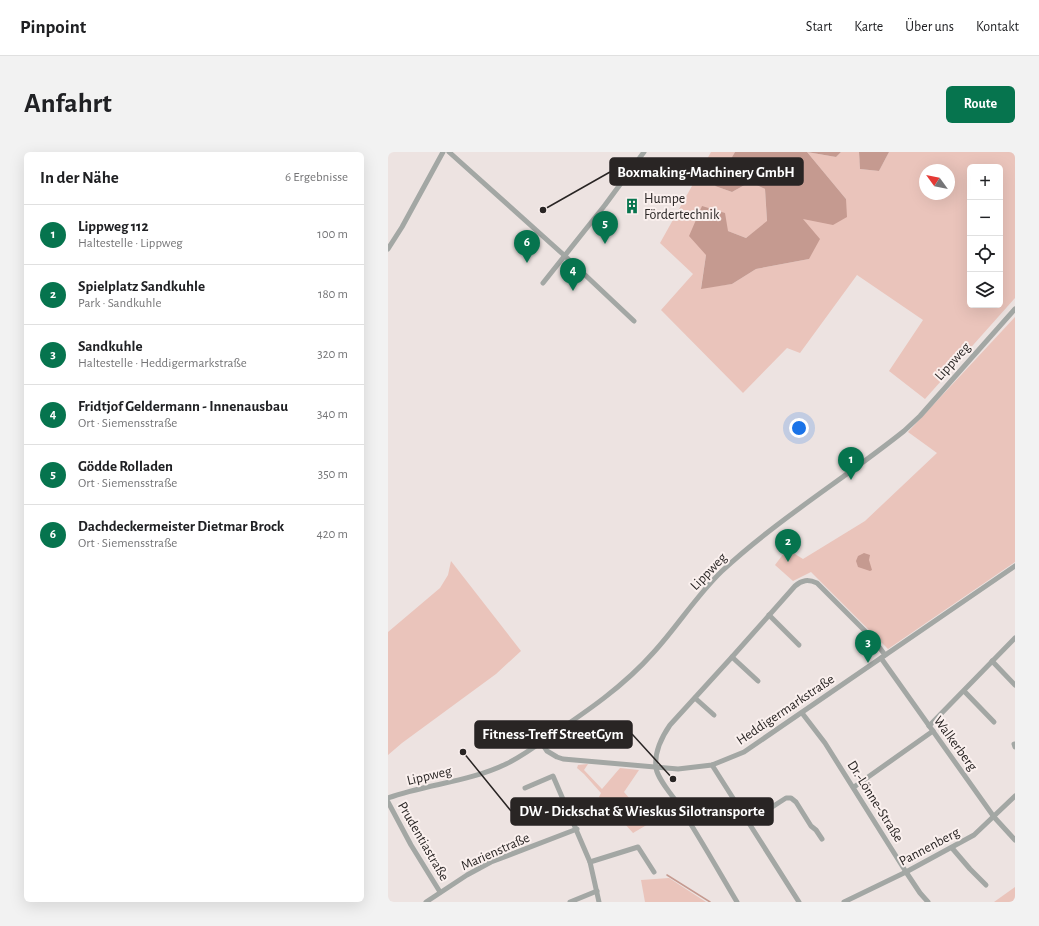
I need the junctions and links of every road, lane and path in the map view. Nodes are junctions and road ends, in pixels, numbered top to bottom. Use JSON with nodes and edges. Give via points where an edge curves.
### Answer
{"nodes":[{"id":1,"x":443,"y":152,"type":"edge"},
{"id":2,"x":449,"y":152,"type":"edge"},
{"id":3,"x":644,"y":152,"type":"edge"},
{"id":4,"x":388,"y":249,"type":"edge"},
{"id":5,"x":565,"y":256,"type":"junction"},
{"id":6,"x":543,"y":283,"type":"dead end"},
{"id":7,"x":1015,"y":309,"type":"edge"},
{"id":8,"x":634,"y":321,"type":"dead end"},
{"id":9,"x":1015,"y":566,"type":"edge"},
{"id":10,"x":769,"y":615,"type":"junction"},
{"id":11,"x":1015,"y":638,"type":"edge"},
{"id":12,"x":799,"y":645,"type":"dead end"},
{"id":13,"x":732,"y":656,"type":"junction"},
{"id":14,"x":883,"y":657,"type":"junction"},
{"id":15,"x":992,"y":662,"type":"junction"},
{"id":16,"x":758,"y":681,"type":"dead end"},
{"id":17,"x":1015,"y":685,"type":"edge"},
{"id":18,"x":964,"y":690,"type":"junction"},
{"id":19,"x":695,"y":698,"type":"junction"},
{"id":20,"x":802,"y":713,"type":"junction"},
{"id":21,"x":714,"y":715,"type":"dead end"},
{"id":22,"x":994,"y":722,"type":"dead end"},
{"id":23,"x":929,"y":726,"type":"junction"},
{"id":24,"x":933,"y":731,"type":"junction"},
{"id":25,"x":541,"y":742,"type":"junction"},
{"id":26,"x":712,"y":765,"type":"junction"},
{"id":27,"x":656,"y":767,"type":"junction"},
{"id":28,"x":854,"y":787,"type":"junction"},
{"id":29,"x":525,"y":788,"type":"dead end"},
{"id":30,"x":1015,"y":796,"type":"edge"},
{"id":31,"x":388,"y":798,"type":"edge"},
{"id":32,"x":388,"y":802,"type":"edge"},
{"id":33,"x":994,"y":817,"type":"junction"},
{"id":34,"x":749,"y":822,"type":"junction"},
{"id":35,"x":577,"y":830,"type":"junction"},
{"id":36,"x":822,"y":839,"type":"dead end"},
{"id":37,"x":1015,"y":840,"type":"edge"},
{"id":38,"x":952,"y":848,"type":"junction"},
{"id":39,"x":590,"y":862,"type":"junction"},
{"id":40,"x":654,"y":872,"type":"dead end"},
{"id":41,"x":906,"y":872,"type":"junction"},
{"id":42,"x":986,"y":885,"type":"dead end"},
{"id":43,"x":597,"y":891,"type":"junction"},
{"id":44,"x":440,"y":892,"type":"junction"},
{"id":45,"x":426,"y":902,"type":"edge"},
{"id":46,"x":570,"y":902,"type":"edge"},
{"id":47,"x":599,"y":902,"type":"edge"},
{"id":48,"x":737,"y":902,"type":"edge"},
{"id":49,"x":799,"y":902,"type":"edge"},
{"id":50,"x":844,"y":902,"type":"edge"},
{"id":51,"x":928,"y":902,"type":"edge"}],
"edges":[{"from":1,"to":4,"type":"street"},
{"from":2,"to":5,"type":"street"},
{"from":3,"to":5,"type":"street"},
{"from":5,"to":6,"type":"street"},
{"from":5,"to":8,"type":"street"},
{"from":7,"to":25,"type":"street","name":"Lippweg","via":[[904,431],[756,541],[701,594],[639,668],[598,703]]},
{"from":9,"to":14,"type":"street","name":"Heddigermarkstraße"},
{"from":10,"to":12,"type":"street"},
{"from":10,"to":13,"type":"street"},
{"from":10,"to":14,"type":"street","name":"Walkerberg","via":[[795,586],[800,582],[812,580],[874,640]]},
{"from":11,"to":15,"type":"street"},
{"from":13,"to":16,"type":"street"},
{"from":13,"to":19,"type":"street"},
{"from":14,"to":20,"type":"street","name":"Heddigermarkstraße"},
{"from":14,"to":23,"type":"street","name":"Walkerberg"},
{"from":15,"to":17,"type":"street"},
{"from":15,"to":18,"type":"street"},
{"from":18,"to":22,"type":"street"},
{"from":18,"to":23,"type":"street"},
{"from":19,"to":21,"type":"street"},
{"from":19,"to":27,"type":"street","via":[[664,734],[657,751]]},
{"from":20,"to":26,"type":"street","name":"Heddigermarkstraße","via":[[744,752]]},
{"from":20,"to":28,"type":"street","name":"Dr.-Lönne-Straße","via":[[825,742]]},
{"from":23,"to":24,"type":"street","name":"Walkerberg"},
{"from":24,"to":28,"type":"street"},
{"from":24,"to":33,"type":"street","name":"Walkerberg"},
{"from":25,"to":27,"type":"street","name":"Heddigermarkstraße","via":[[547,751],[563,759]]},
{"from":25,"to":31,"type":"street","name":"Lippweg","via":[[508,763],[482,775]]},
{"from":26,"to":27,"type":"street","name":"Heddigermarkstraße","via":[[678,769]]},
{"from":26,"to":34,"type":"street"},
{"from":27,"to":48,"type":"street"},
{"from":28,"to":41,"type":"street","name":"Dr.-Lönne-Straße"},
{"from":29,"to":35,"type":"street","via":[[553,776]]},
{"from":30,"to":33,"type":"street","name":"Pannenberg"},
{"from":32,"to":44,"type":"street","name":"Prudentiastraße"},
{"from":33,"to":37,"type":"street","name":"Walkerberg"},
{"from":33,"to":38,"type":"street","name":"Pannenberg","via":[[974,835]]},
{"from":34,"to":36,"type":"street","via":[[786,798],[791,798]]},
{"from":34,"to":49,"type":"street"},
{"from":35,"to":39,"type":"street"},
{"from":35,"to":44,"type":"street","name":"Marienstraße","via":[[491,862]]},
{"from":38,"to":41,"type":"street","name":"Pannenberg"},
{"from":38,"to":42,"type":"street"},
{"from":39,"to":40,"type":"street","via":[[638,847]]},
{"from":39,"to":43,"type":"street"},
{"from":41,"to":50,"type":"street","name":"Pannenberg"},
{"from":41,"to":51,"type":"street","name":"Dr.-Lönne-Straße"},
{"from":43,"to":46,"type":"street"},
{"from":43,"to":47,"type":"street"},
{"from":44,"to":45,"type":"street","name":"Marienstraße"}]}
